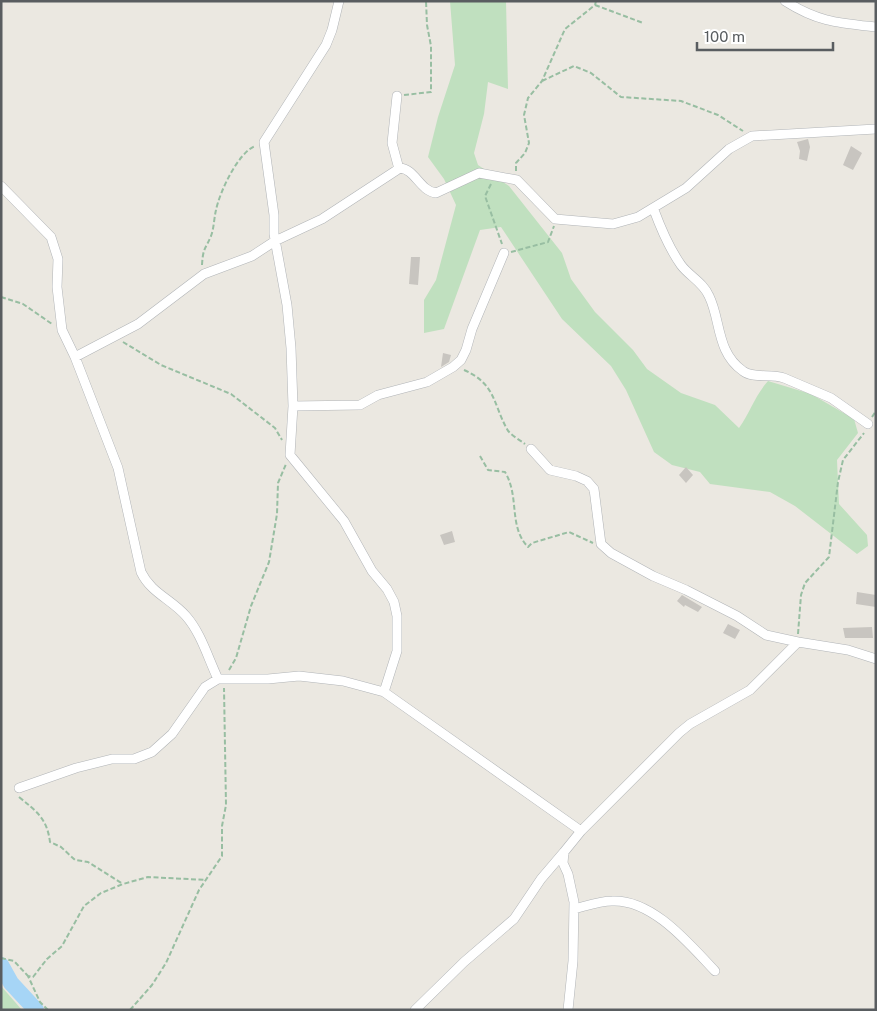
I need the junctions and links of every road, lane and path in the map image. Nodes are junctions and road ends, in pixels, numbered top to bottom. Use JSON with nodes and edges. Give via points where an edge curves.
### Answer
{"nodes":[{"id":1,"x":339,"y":1,"type":"edge"},
{"id":2,"x":426,"y":1,"type":"edge"},
{"id":3,"x":596,"y":1,"type":"edge"},
{"id":4,"x":785,"y":1,"type":"edge"},
{"id":5,"x":595,"y":5,"type":"junction"},
{"id":6,"x":643,"y":23,"type":"dead end"},
{"id":7,"x":876,"y":27,"type":"edge"},
{"id":8,"x":542,"y":80,"type":"junction"},
{"id":9,"x":397,"y":96,"type":"joint"},
{"id":10,"x":876,"y":129,"type":"edge"},
{"id":11,"x":752,"y":136,"type":"junction"},
{"id":12,"x":264,"y":142,"type":"junction"},
{"id":13,"x":399,"y":169,"type":"junction"},
{"id":14,"x":497,"y":177,"type":"junction"},
{"id":15,"x":517,"y":180,"type":"junction"},
{"id":16,"x":1,"y":186,"type":"edge"},
{"id":17,"x":654,"y":210,"type":"junction"},
{"id":18,"x":556,"y":219,"type":"junction"},
{"id":19,"x":275,"y":241,"type":"junction"},
{"id":20,"x":504,"y":253,"type":"junction"},
{"id":21,"x":201,"y":277,"type":"junction"},
{"id":22,"x":1,"y":297,"type":"edge"},
{"id":23,"x":62,"y":330,"type":"junction"},
{"id":24,"x":114,"y":336,"type":"junction"},
{"id":25,"x":76,"y":357,"type":"junction"},
{"id":26,"x":456,"y":365,"type":"junction"},
{"id":27,"x":293,"y":406,"type":"junction"},
{"id":28,"x":876,"y":410,"type":"edge"},
{"id":29,"x":868,"y":424,"type":"junction"},
{"id":30,"x":282,"y":442,"type":"dead end"},
{"id":31,"x":531,"y":449,"type":"joint"},
{"id":32,"x":290,"y":455,"type":"junction"},
{"id":33,"x":480,"y":456,"type":"dead end"},
{"id":34,"x":601,"y":544,"type":"junction"},
{"id":35,"x":798,"y":642,"type":"junction"},
{"id":36,"x":876,"y":659,"type":"edge"},
{"id":37,"x":221,"y":679,"type":"junction"},
{"id":38,"x":384,"y":692,"type":"junction"},
{"id":39,"x":18,"y":788,"type":"joint"},
{"id":40,"x":581,"y":830,"type":"junction"},
{"id":41,"x":564,"y":852,"type":"junction"},
{"id":42,"x":206,"y":880,"type":"junction"},
{"id":43,"x":123,"y":884,"type":"junction"},
{"id":44,"x":574,"y":909,"type":"junction"},
{"id":45,"x":1,"y":958,"type":"edge"},
{"id":46,"x":715,"y":971,"type":"dead end"},
{"id":47,"x":28,"y":976,"type":"junction"},
{"id":48,"x":48,"y":1010,"type":"edge"},
{"id":49,"x":130,"y":1010,"type":"edge"},
{"id":50,"x":415,"y":1010,"type":"edge"},
{"id":51,"x":568,"y":1010,"type":"edge"}],
"edges":[{"from":1,"to":12,"type":"street","via":[[326,45]]},
{"from":2,"to":9,"type":"path","via":[[431,46],[431,92]]},
{"from":3,"to":5,"type":"path"},
{"from":4,"to":7,"type":"street","via":[[822,20]]},
{"from":5,"to":6,"type":"path"},
{"from":5,"to":8,"type":"path","via":[[565,29]]},
{"from":8,"to":11,"type":"path","via":[[574,66],[591,72],[621,98],[681,101],[718,115]]},
{"from":8,"to":15,"type":"path","via":[[526,102],[524,114],[529,143],[516,163]]},
{"from":9,"to":13,"type":"street","via":[[392,143]]},
{"from":10,"to":11,"type":"street"},
{"from":11,"to":17,"type":"street","via":[[729,150],[686,188]]},
{"from":12,"to":19,"type":"street"},
{"from":12,"to":21,"type":"path","via":[[244,154],[223,190],[211,236],[202,250]]},
{"from":13,"to":14,"type":"street","via":[[407,169],[428,191],[436,193],[476,174]]},
{"from":13,"to":19,"type":"street","via":[[322,218]]},
{"from":14,"to":15,"type":"street"},
{"from":14,"to":20,"type":"path","via":[[487,187],[485,196]]},
{"from":15,"to":18,"type":"street"},
{"from":16,"to":23,"type":"street","via":[[51,237],[55,246]]},
{"from":17,"to":18,"type":"street","via":[[627,222],[612,224]]},
{"from":17,"to":29,"type":"street","via":[[660,228],[681,264],[710,296],[719,336],[741,370],[784,378],[831,398]]},
{"from":18,"to":20,"type":"path","via":[[548,242]]},
{"from":19,"to":21,"type":"street","via":[[252,256]]},
{"from":19,"to":27,"type":"street","via":[[287,305]]},
{"from":20,"to":26,"type":"street","via":[[466,350]]},
{"from":21,"to":24,"type":"street","via":[[138,324]]},
{"from":22,"to":23,"type":"path","via":[[23,304]]},
{"from":23,"to":25,"type":"street"},
{"from":24,"to":25,"type":"street"},
{"from":24,"to":30,"type":"path","via":[[161,365],[231,394],[274,428]]},
{"from":25,"to":37,"type":"street","via":[[118,468],[141,572],[157,594],[178,608],[195,626]]},
{"from":26,"to":27,"type":"street","via":[[427,382],[378,395],[360,406]]},
{"from":26,"to":31,"type":"path","via":[[474,374],[495,397],[507,431]]},
{"from":27,"to":32,"type":"street"},
{"from":28,"to":29,"type":"path"},
{"from":29,"to":35,"type":"path","via":[[843,460],[829,558],[805,582]]},
{"from":31,"to":34,"type":"street","via":[[550,470],[576,476],[594,489]]},
{"from":32,"to":37,"type":"path","via":[[278,483],[277,514],[268,562],[236,658]]},
{"from":32,"to":38,"type":"street","via":[[344,521],[394,602],[397,651]]},
{"from":33,"to":34,"type":"path","via":[[488,470],[505,472],[512,485],[516,526],[528,547],[569,532],[597,546]]},
{"from":34,"to":35,"type":"street","via":[[624,561],[737,616],[766,634]]},
{"from":35,"to":36,"type":"street","via":[[848,650]]},
{"from":35,"to":40,"type":"street","via":[[750,690],[690,724]]},
{"from":37,"to":38,"type":"street","via":[[300,676],[343,681]]},
{"from":37,"to":39,"type":"street","via":[[205,687],[172,734],[152,752],[134,759],[112,759],[76,768]]},
{"from":37,"to":42,"type":"path","via":[[227,746],[226,804],[222,856]]},
{"from":38,"to":40,"type":"street"},
{"from":39,"to":43,"type":"path","via":[[12,791],[36,809],[50,842],[75,860],[88,862]]},
{"from":40,"to":41,"type":"street"},
{"from":41,"to":44,"type":"street","via":[[563,863]]},
{"from":41,"to":50,"type":"street","via":[[514,919]]},
{"from":42,"to":43,"type":"path","via":[[148,877]]},
{"from":42,"to":49,"type":"path","via":[[166,963]]},
{"from":43,"to":47,"type":"path","via":[[101,893],[84,906],[62,946],[46,959],[33,977]]},
{"from":44,"to":46,"type":"street","via":[[613,900],[642,907],[670,924]]},
{"from":44,"to":51,"type":"street","via":[[574,961]]},
{"from":45,"to":47,"type":"path","via":[[14,961]]},
{"from":47,"to":48,"type":"path","via":[[40,1002]]}]}
